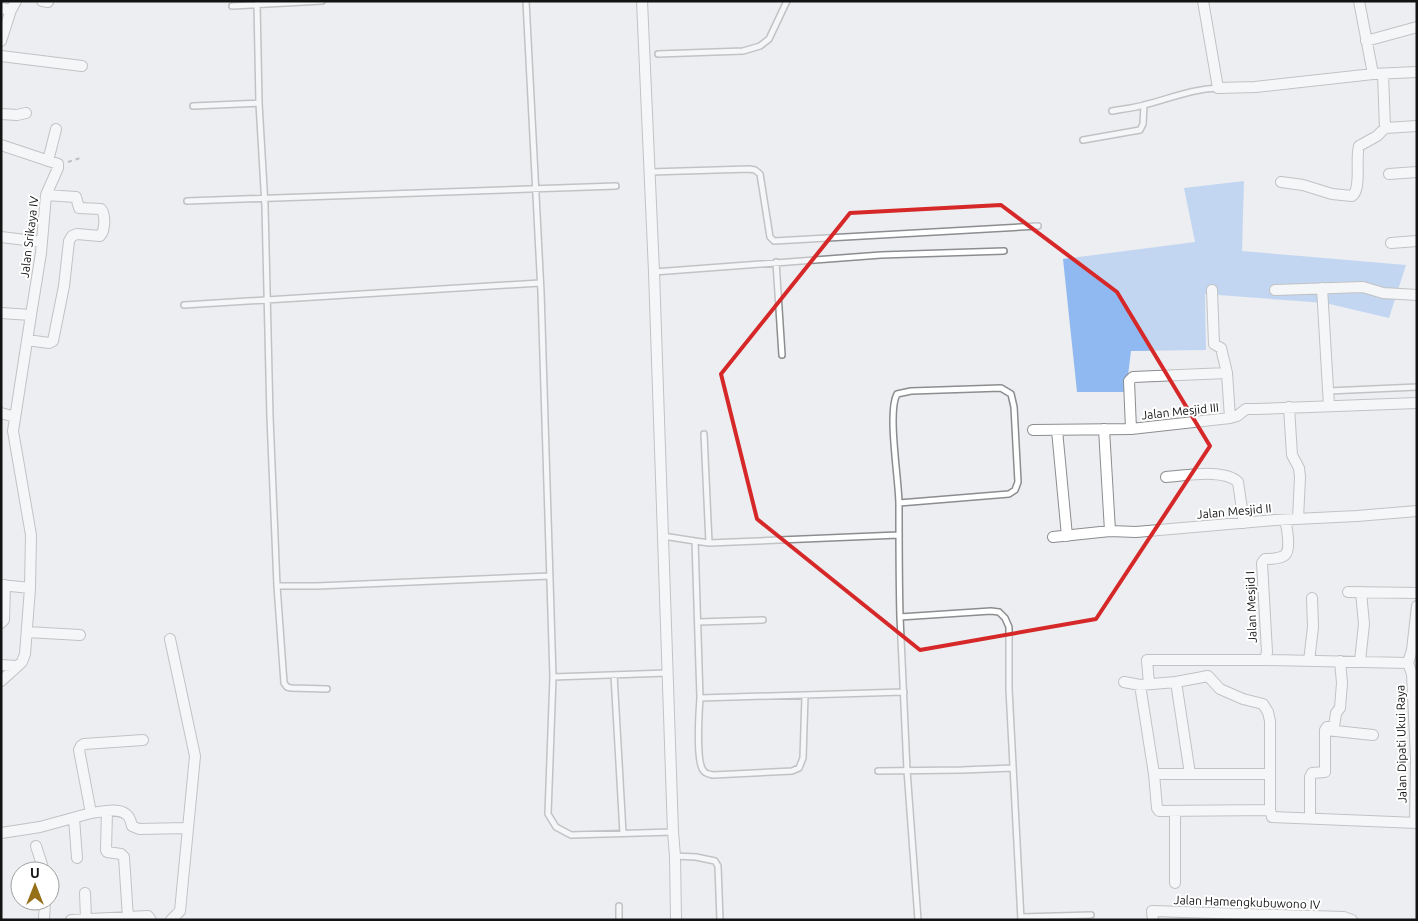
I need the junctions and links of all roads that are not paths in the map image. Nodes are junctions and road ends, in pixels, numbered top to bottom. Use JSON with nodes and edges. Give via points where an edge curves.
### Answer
{"nodes":[{"id":1,"x":322,"y":1,"type":"edge"},
{"id":2,"x":526,"y":1,"type":"edge"},
{"id":3,"x":642,"y":1,"type":"edge"},
{"id":4,"x":787,"y":1,"type":"edge"},
{"id":5,"x":1203,"y":1,"type":"edge"},
{"id":6,"x":1359,"y":1,"type":"edge"},
{"id":7,"x":257,"y":4,"type":"junction"},
{"id":8,"x":9,"y":6,"type":"edge"},
{"id":9,"x":232,"y":6,"type":"dead end"},
{"id":10,"x":1417,"y":27,"type":"edge"},
{"id":11,"x":1,"y":41,"type":"edge"},
{"id":12,"x":1366,"y":41,"type":"junction"},
{"id":13,"x":658,"y":54,"type":"dead end"},
{"id":14,"x":1,"y":56,"type":"edge"},
{"id":15,"x":82,"y":66,"type":"dead end"},
{"id":16,"x":1417,"y":72,"type":"edge"},
{"id":17,"x":1378,"y":74,"type":"junction"},
{"id":18,"x":1218,"y":88,"type":"junction"},
{"id":19,"x":259,"y":103,"type":"junction"},
{"id":20,"x":1144,"y":105,"type":"junction"},
{"id":21,"x":193,"y":106,"type":"dead end"},
{"id":22,"x":1112,"y":111,"type":"dead end"},
{"id":23,"x":26,"y":113,"type":"dead end"},
{"id":24,"x":1,"y":114,"type":"edge"},
{"id":25,"x":1417,"y":126,"type":"edge"},
{"id":26,"x":1385,"y":128,"type":"junction"},
{"id":27,"x":56,"y":129,"type":"dead end"},
{"id":28,"x":1083,"y":140,"type":"dead end"},
{"id":29,"x":1,"y":146,"type":"edge"},
{"id":30,"x":53,"y":163,"type":"junction"},
{"id":31,"x":650,"y":172,"type":"junction"},
{"id":32,"x":1417,"y":172,"type":"edge"},
{"id":33,"x":1389,"y":174,"type":"dead end"},
{"id":34,"x":1281,"y":182,"type":"dead end"},
{"id":35,"x":616,"y":186,"type":"dead end"},
{"id":36,"x":535,"y":189,"type":"junction"},
{"id":37,"x":46,"y":195,"type":"junction"},
{"id":38,"x":264,"y":198,"type":"junction"},
{"id":39,"x":187,"y":201,"type":"dead end"},
{"id":40,"x":1038,"y":226,"type":"dead end"},
{"id":41,"x":1,"y":237,"type":"edge"},
{"id":42,"x":1417,"y":241,"type":"edge"},
{"id":43,"x":42,"y":242,"type":"junction"},
{"id":44,"x":1391,"y":244,"type":"dead end"},
{"id":45,"x":1004,"y":251,"type":"dead end"},
{"id":46,"x":776,"y":262,"type":"junction"},
{"id":47,"x":654,"y":272,"type":"junction"},
{"id":48,"x":540,"y":283,"type":"junction"},
{"id":49,"x":1322,"y":288,"type":"junction"},
{"id":50,"x":1212,"y":290,"type":"dead end"},
{"id":51,"x":1275,"y":290,"type":"dead end"},
{"id":52,"x":1417,"y":295,"type":"edge"},
{"id":53,"x":267,"y":299,"type":"junction"},
{"id":54,"x":184,"y":305,"type":"dead end"},
{"id":55,"x":1,"y":313,"type":"edge"},
{"id":56,"x":31,"y":315,"type":"junction"},
{"id":57,"x":27,"y":340,"type":"junction"},
{"id":58,"x":782,"y":355,"type":"dead end"},
{"id":59,"x":1227,"y":373,"type":"junction"},
{"id":60,"x":1417,"y":387,"type":"edge"},
{"id":61,"x":1328,"y":391,"type":"junction"},
{"id":62,"x":1417,"y":403,"type":"edge"},
{"id":63,"x":1329,"y":406,"type":"junction"},
{"id":64,"x":1288,"y":407,"type":"junction"},
{"id":65,"x":1,"y":413,"type":"edge"},
{"id":66,"x":15,"y":417,"type":"junction"},
{"id":67,"x":1230,"y":418,"type":"junction"},
{"id":68,"x":1104,"y":429,"type":"junction"},
{"id":69,"x":1131,"y":429,"type":"junction"},
{"id":70,"x":1033,"y":430,"type":"dead end"},
{"id":71,"x":1057,"y":430,"type":"junction"},
{"id":72,"x":704,"y":434,"type":"dead end"},
{"id":73,"x":1166,"y":477,"type":"dead end"},
{"id":74,"x":899,"y":503,"type":"junction"},
{"id":75,"x":1417,"y":511,"type":"edge"},
{"id":76,"x":1298,"y":519,"type":"junction"},
{"id":77,"x":1285,"y":520,"type":"junction"},
{"id":78,"x":1244,"y":523,"type":"junction"},
{"id":79,"x":1110,"y":531,"type":"junction"},
{"id":80,"x":898,"y":534,"type":"junction"},
{"id":81,"x":663,"y":536,"type":"junction"},
{"id":82,"x":1067,"y":536,"type":"junction"},
{"id":83,"x":1053,"y":537,"type":"dead end"},
{"id":84,"x":695,"y":541,"type":"junction"},
{"id":85,"x":709,"y":542,"type":"junction"},
{"id":86,"x":550,"y":576,"type":"junction"},
{"id":87,"x":3,"y":585,"type":"edge"},
{"id":88,"x":277,"y":586,"type":"junction"},
{"id":89,"x":30,"y":588,"type":"junction"},
{"id":90,"x":1348,"y":592,"type":"dead end"},
{"id":91,"x":1361,"y":592,"type":"junction"},
{"id":92,"x":1417,"y":593,"type":"edge"},
{"id":93,"x":1312,"y":598,"type":"dead end"},
{"id":94,"x":1417,"y":606,"type":"edge"},
{"id":95,"x":900,"y":617,"type":"junction"},
{"id":96,"x":2,"y":620,"type":"edge"},
{"id":97,"x":762,"y":620,"type":"dead end"},
{"id":98,"x":698,"y":622,"type":"junction"},
{"id":99,"x":26,"y":632,"type":"junction"},
{"id":100,"x":80,"y":634,"type":"dead end"},
{"id":101,"x":170,"y":639,"type":"dead end"},
{"id":102,"x":1414,"y":650,"type":"edge"},
{"id":103,"x":1266,"y":660,"type":"junction"},
{"id":104,"x":1309,"y":661,"type":"junction"},
{"id":105,"x":1340,"y":661,"type":"junction"},
{"id":106,"x":1360,"y":662,"type":"junction"},
{"id":107,"x":1408,"y":663,"type":"junction"},
{"id":108,"x":1,"y":665,"type":"edge"},
{"id":109,"x":16,"y":666,"type":"junction"},
{"id":110,"x":668,"y":673,"type":"junction"},
{"id":111,"x":614,"y":674,"type":"junction"},
{"id":112,"x":553,"y":676,"type":"junction"},
{"id":113,"x":1,"y":681,"type":"edge"},
{"id":114,"x":1124,"y":682,"type":"dead end"},
{"id":115,"x":1176,"y":682,"type":"junction"},
{"id":116,"x":1144,"y":684,"type":"junction"},
{"id":117,"x":327,"y":689,"type":"dead end"},
{"id":118,"x":904,"y":692,"type":"junction"},
{"id":119,"x":805,"y":696,"type":"junction"},
{"id":120,"x":700,"y":698,"type":"junction"},
{"id":121,"x":1325,"y":730,"type":"junction"},
{"id":122,"x":1373,"y":735,"type":"dead end"},
{"id":123,"x":143,"y":740,"type":"dead end"},
{"id":124,"x":1416,"y":758,"type":"edge"},
{"id":125,"x":1013,"y":768,"type":"junction"},
{"id":126,"x":907,"y":770,"type":"junction"},
{"id":127,"x":878,"y":771,"type":"dead end"},
{"id":128,"x":1154,"y":774,"type":"junction"},
{"id":129,"x":1190,"y":774,"type":"junction"},
{"id":130,"x":1270,"y":774,"type":"junction"},
{"id":131,"x":1175,"y":811,"type":"junction"},
{"id":132,"x":107,"y":812,"type":"junction"},
{"id":133,"x":91,"y":813,"type":"junction"},
{"id":134,"x":1271,"y":814,"type":"junction"},
{"id":135,"x":74,"y":818,"type":"junction"},
{"id":136,"x":1310,"y":818,"type":"junction"},
{"id":137,"x":1416,"y":823,"type":"edge"},
{"id":138,"x":187,"y":828,"type":"junction"},
{"id":139,"x":673,"y":832,"type":"junction"},
{"id":140,"x":1,"y":833,"type":"edge"},
{"id":141,"x":622,"y":833,"type":"junction"},
{"id":142,"x":36,"y":846,"type":"dead end"},
{"id":143,"x":675,"y":856,"type":"junction"},
{"id":144,"x":77,"y":858,"type":"dead end"},
{"id":145,"x":41,"y":861,"type":"edge"},
{"id":146,"x":1175,"y":883,"type":"dead end"},
{"id":147,"x":85,"y":892,"type":"dead end"},
{"id":148,"x":619,"y":906,"type":"dead end"},
{"id":149,"x":1091,"y":915,"type":"dead end"},
{"id":150,"x":1152,"y":916,"type":"edge"},
{"id":151,"x":1220,"y":917,"type":"edge"},
{"id":152,"x":128,"y":918,"type":"junction"},
{"id":153,"x":1278,"y":918,"type":"edge"},
{"id":154,"x":86,"y":919,"type":"edge"},
{"id":155,"x":1021,"y":919,"type":"edge"},
{"id":156,"x":1346,"y":919,"type":"edge"},
{"id":157,"x":71,"y":920,"type":"edge"},
{"id":158,"x":151,"y":920,"type":"edge"},
{"id":159,"x":172,"y":920,"type":"edge"},
{"id":160,"x":619,"y":920,"type":"edge"},
{"id":161,"x":676,"y":920,"type":"edge"},
{"id":162,"x":720,"y":920,"type":"edge"},
{"id":163,"x":918,"y":920,"type":"edge"}],
"edges":[{"from":1,"to":7,"type":"lane"},
{"from":2,"to":36,"type":"lane"},
{"from":3,"to":31,"type":"street"},
{"from":4,"to":13,"type":"lane","via":[[769,38],[760,46],[743,52]]},
{"from":5,"to":18,"type":"street"},
{"from":6,"to":12,"type":"street"},
{"from":7,"to":9,"type":"lane"},
{"from":7,"to":19,"type":"lane"},
{"from":8,"to":11,"type":"street"},
{"from":10,"to":12,"type":"street"},
{"from":12,"to":17,"type":"street"},
{"from":14,"to":15,"type":"street"},
{"from":16,"to":17,"type":"street"},
{"from":17,"to":18,"type":"street"},
{"from":17,"to":26,"type":"street"},
{"from":18,"to":20,"type":"lane","via":[[1184,92]]},
{"from":19,"to":21,"type":"lane"},
{"from":19,"to":38,"type":"lane"},
{"from":20,"to":22,"type":"lane"},
{"from":20,"to":28,"type":"lane","via":[[1140,130]]},
{"from":23,"to":24,"type":"street"},
{"from":25,"to":26,"type":"street"},
{"from":26,"to":34,"type":"street","via":[[1359,146],[1357,188],[1352,196]]},
{"from":27,"to":30,"type":"street","name":"Jalan Srikaya IV"},
{"from":29,"to":30,"type":"street"},
{"from":30,"to":37,"type":"street","name":"Jalan Srikaya IV","via":[[58,168]]},
{"from":31,"to":40,"type":"lane","via":[[755,170],[760,174],[770,237],[774,241]]},
{"from":31,"to":47,"type":"street"},
{"from":32,"to":33,"type":"street"},
{"from":35,"to":36,"type":"lane"},
{"from":36,"to":38,"type":"lane"},
{"from":36,"to":48,"type":"lane"},
{"from":37,"to":43,"type":"street","name":"Jalan Srikaya IV"},
{"from":37,"to":57,"type":"street","via":[[76,197],[78,207],[103,210],[103,232],[102,236],[77,234],[69,240],[54,341]]},
{"from":38,"to":39,"type":"lane"},
{"from":38,"to":53,"type":"lane"},
{"from":41,"to":43,"type":"street"},
{"from":42,"to":44,"type":"street"},
{"from":43,"to":56,"type":"street","name":"Jalan Srikaya IV"},
{"from":45,"to":46,"type":"lane"},
{"from":46,"to":47,"type":"lane"},
{"from":46,"to":58,"type":"lane"},
{"from":47,"to":81,"type":"street"},
{"from":48,"to":53,"type":"lane"},
{"from":48,"to":86,"type":"lane"},
{"from":49,"to":51,"type":"street"},
{"from":49,"to":52,"type":"street","via":[[1363,287],[1383,293]]},
{"from":49,"to":61,"type":"street"},
{"from":50,"to":59,"type":"street","via":[[1214,344],[1222,348]]},
{"from":53,"to":54,"type":"lane"},
{"from":53,"to":88,"type":"lane"},
{"from":55,"to":56,"type":"street"},
{"from":56,"to":57,"type":"street","name":"Jalan Srikaya IV"},
{"from":57,"to":66,"type":"street","name":"Jalan Srikaya IV"},
{"from":59,"to":67,"type":"street"},
{"from":59,"to":69,"type":"street","via":[[1130,379]]},
{"from":60,"to":61,"type":"lane"},
{"from":61,"to":63,"type":"street"},
{"from":62,"to":63,"type":"street","name":"Jalan Mesjid III"},
{"from":63,"to":64,"type":"street","name":"Jalan Mesjid III"},
{"from":64,"to":67,"type":"street","name":"Jalan Mesjid III","via":[[1246,409]]},
{"from":64,"to":76,"type":"street","via":[[1292,455],[1300,468]]},
{"from":65,"to":66,"type":"street"},
{"from":66,"to":89,"type":"street","name":"Jalan Srikaya IV","via":[[14,443],[30,518]]},
{"from":67,"to":69,"type":"street","name":"Jalan Mesjid III"},
{"from":68,"to":69,"type":"street","name":"Jalan Mesjid III"},
{"from":68,"to":71,"type":"street","name":"Jalan Mesjid III"},
{"from":68,"to":79,"type":"street"},
{"from":70,"to":71,"type":"street","name":"Jalan Mesjid III"},
{"from":71,"to":82,"type":"street"},
{"from":72,"to":85,"type":"lane"},
{"from":73,"to":78,"type":"street","via":[[1215,474],[1234,478],[1238,482]]},
{"from":74,"to":74,"type":"lane","via":[[1009,494],[1015,490],[1018,482],[1011,394],[1001,388],[912,390],[897,394],[893,416]]},
{"from":74,"to":80,"type":"lane"},
{"from":75,"to":76,"type":"street","name":"Jalan Mesjid II"},
{"from":76,"to":77,"type":"street","name":"Jalan Mesjid II"},
{"from":77,"to":78,"type":"street","name":"Jalan Mesjid II"},
{"from":77,"to":103,"type":"street","name":"Jalan Mesjid I","via":[[1288,551],[1262,563]]},
{"from":78,"to":79,"type":"street","name":"Jalan Mesjid II","via":[[1136,532]]},
{"from":79,"to":82,"type":"street","name":"Jalan Mesjid II"},
{"from":80,"to":85,"type":"lane"},
{"from":80,"to":95,"type":"lane"},
{"from":81,"to":84,"type":"lane"},
{"from":81,"to":110,"type":"street"},
{"from":82,"to":83,"type":"street","name":"Jalan Mesjid II"},
{"from":84,"to":85,"type":"lane"},
{"from":84,"to":98,"type":"lane"},
{"from":86,"to":88,"type":"lane"},
{"from":86,"to":112,"type":"lane"},
{"from":87,"to":89,"type":"street"},
{"from":87,"to":96,"type":"street"},
{"from":88,"to":117,"type":"lane","via":[[284,683],[288,688]]},
{"from":89,"to":99,"type":"street","name":"Jalan Srikaya IV"},
{"from":90,"to":91,"type":"street"},
{"from":91,"to":92,"type":"street"},
{"from":91,"to":106,"type":"street","via":[[1364,624]]},
{"from":93,"to":104,"type":"street"},
{"from":94,"to":102,"type":"street","name":"Jalan Dipati Ukui Raya"},
{"from":95,"to":118,"type":"lane"},
{"from":95,"to":125,"type":"lane","via":[[991,611],[999,612],[1005,618],[1009,627]]},
{"from":97,"to":98,"type":"lane"},
{"from":98,"to":120,"type":"lane"},
{"from":99,"to":100,"type":"street"},
{"from":99,"to":109,"type":"street","name":"Jalan Srikaya IV","via":[[24,658]]},
{"from":101,"to":138,"type":"street","via":[[195,756]]},
{"from":102,"to":107,"type":"street","name":"Jalan Dipati Ukui Raya"},
{"from":103,"to":104,"type":"street","name":"Jalan Mesjid I"},
{"from":103,"to":116,"type":"street","via":[[1147,660]]},
{"from":104,"to":105,"type":"street","name":"Jalan Mesjid I"},
{"from":105,"to":106,"type":"street","name":"Jalan Mesjid I"},
{"from":105,"to":121,"type":"street","via":[[1340,708],[1334,727]]},
{"from":106,"to":107,"type":"street","name":"Jalan Mesjid I"},
{"from":107,"to":124,"type":"street","name":"Jalan Dipati Ukui Raya","via":[[1412,674]]},
{"from":108,"to":109,"type":"street"},
{"from":109,"to":113,"type":"street"},
{"from":110,"to":111,"type":"lane"},
{"from":110,"to":139,"type":"street"},
{"from":111,"to":112,"type":"lane"},
{"from":111,"to":141,"type":"lane"},
{"from":112,"to":141,"type":"lane","via":[[548,814],[551,822],[571,835]]},
{"from":114,"to":116,"type":"street"},
{"from":115,"to":116,"type":"street"},
{"from":115,"to":129,"type":"street"},
{"from":115,"to":130,"type":"street","via":[[1208,676],[1220,689],[1263,704],[1270,721]]},
{"from":116,"to":128,"type":"street"},
{"from":118,"to":119,"type":"lane"},
{"from":118,"to":126,"type":"lane"},
{"from":119,"to":120,"type":"lane"},
{"from":119,"to":120,"type":"lane","via":[[800,768],[713,775],[701,768]]},
{"from":121,"to":122,"type":"street"},
{"from":121,"to":136,"type":"street","via":[[1326,768],[1324,772],[1310,776]]},
{"from":123,"to":133,"type":"street","via":[[81,746]]},
{"from":124,"to":137,"type":"street","name":"Jalan Dipati Ukui Raya"},
{"from":125,"to":126,"type":"lane"},
{"from":125,"to":155,"type":"lane"},
{"from":126,"to":127,"type":"lane"},
{"from":126,"to":163,"type":"lane"},
{"from":128,"to":129,"type":"street"},
{"from":128,"to":131,"type":"street","via":[[1157,808],[1159,811]]},
{"from":129,"to":130,"type":"street"},
{"from":130,"to":134,"type":"street"},
{"from":131,"to":134,"type":"street"},
{"from":131,"to":146,"type":"street"},
{"from":132,"to":133,"type":"street"},
{"from":132,"to":138,"type":"street","via":[[126,814],[134,828]]},
{"from":132,"to":152,"type":"street","via":[[106,850],[124,857]]},
{"from":133,"to":135,"type":"street"},
{"from":134,"to":136,"type":"street"},
{"from":135,"to":140,"type":"street"},
{"from":135,"to":144,"type":"street"},
{"from":136,"to":137,"type":"street"},
{"from":138,"to":159,"type":"street","via":[[180,911]]},
{"from":139,"to":141,"type":"lane"},
{"from":139,"to":143,"type":"street"},
{"from":142,"to":145,"type":"street"},
{"from":143,"to":161,"type":"street"},
{"from":143,"to":162,"type":"lane","via":[[715,861],[718,866]]},
{"from":147,"to":154,"type":"street"},
{"from":148,"to":160,"type":"lane"},
{"from":149,"to":155,"type":"lane"},
{"from":150,"to":151,"type":"street","name":"Jalan Hamengkubuwono IV","via":[[1154,911]]},
{"from":151,"to":153,"type":"street","name":"Jalan Hamengkubuwono IV"},
{"from":152,"to":154,"type":"street"},
{"from":152,"to":158,"type":"street","via":[[149,916]]},
{"from":153,"to":156,"type":"street","name":"Jalan Hamengkubuwono IV"},
{"from":154,"to":157,"type":"street"}]}
